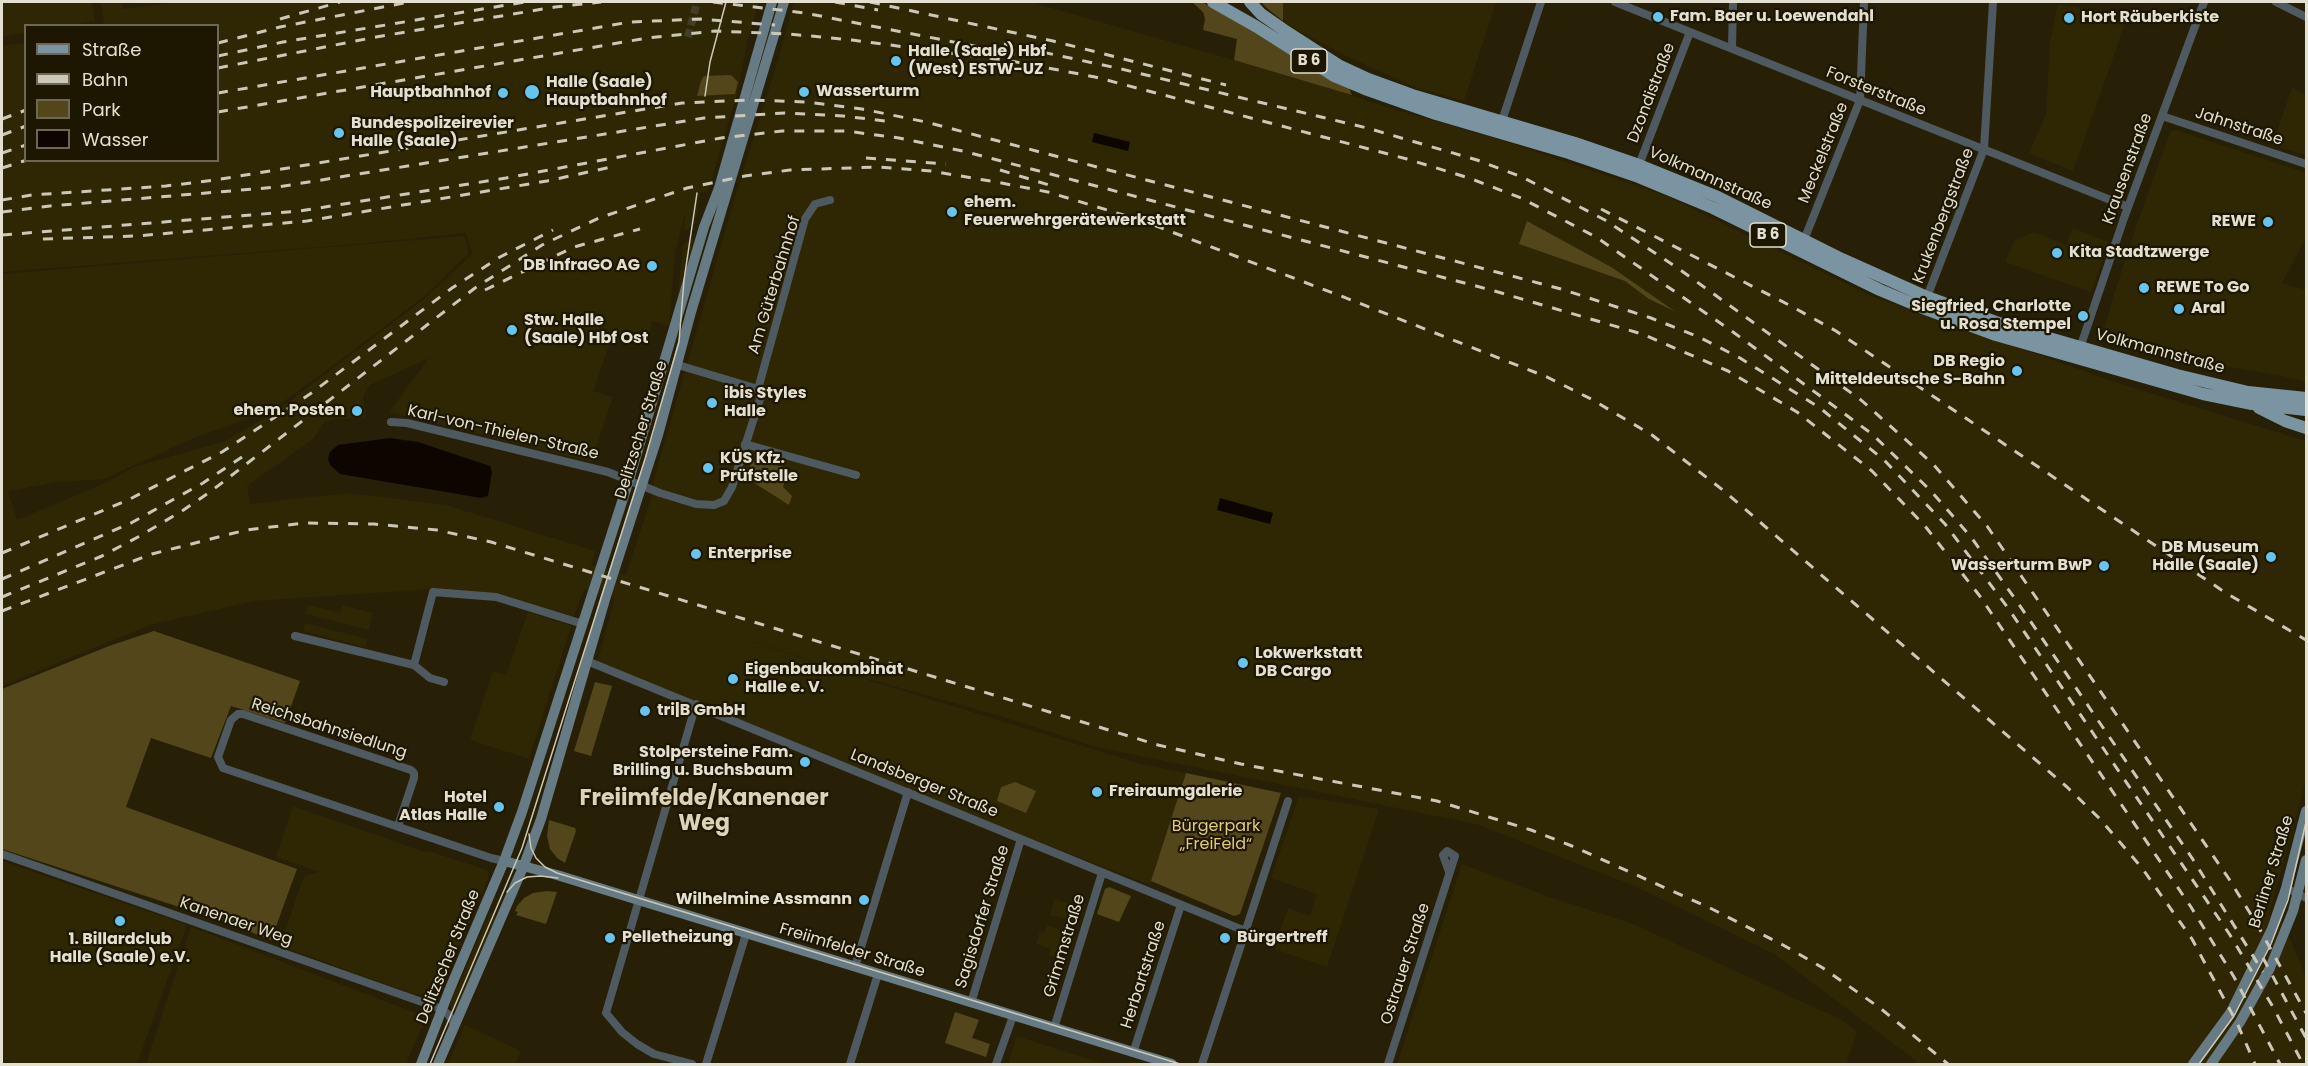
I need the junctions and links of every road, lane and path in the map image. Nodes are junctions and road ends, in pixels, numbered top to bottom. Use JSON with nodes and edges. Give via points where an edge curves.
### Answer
{"nodes":[{"id":1,"x":772,"y":2,"type":"edge"},
{"id":2,"x":784,"y":2,"type":"edge"},
{"id":3,"x":1213,"y":2,"type":"edge"},
{"id":4,"x":1228,"y":2,"type":"edge"},
{"id":5,"x":1244,"y":2,"type":"edge"},
{"id":6,"x":1250,"y":2,"type":"edge"},
{"id":7,"x":1540,"y":2,"type":"edge"},
{"id":8,"x":1615,"y":2,"type":"edge"},
{"id":9,"x":1733,"y":2,"type":"edge"},
{"id":10,"x":1864,"y":2,"type":"edge"},
{"id":11,"x":1993,"y":2,"type":"edge"},
{"id":12,"x":2204,"y":2,"type":"edge"},
{"id":13,"x":2276,"y":2,"type":"edge"},
{"id":14,"x":1261,"y":14,"type":"junction"},
{"id":15,"x":2307,"y":17,"type":"edge"},
{"id":16,"x":1257,"y":27,"type":"junction"},
{"id":17,"x":1690,"y":32,"type":"junction"},
{"id":18,"x":1732,"y":48,"type":"junction"},
{"id":19,"x":1860,"y":100,"type":"junction"},
{"id":20,"x":2162,"y":116,"type":"junction"},
{"id":21,"x":1502,"y":121,"type":"junction"},
{"id":22,"x":1984,"y":150,"type":"junction"},
{"id":23,"x":2307,"y":164,"type":"edge"},
{"id":24,"x":1639,"y":165,"type":"junction"},
{"id":25,"x":830,"y":200,"type":"dead end"},
{"id":26,"x":2128,"y":207,"type":"junction"},
{"id":27,"x":1804,"y":240,"type":"junction"},
{"id":28,"x":1927,"y":297,"type":"junction"},
{"id":29,"x":2080,"y":348,"type":"junction"},
{"id":30,"x":678,"y":365,"type":"junction"},
{"id":31,"x":758,"y":388,"type":"junction"},
{"id":32,"x":2307,"y":398,"type":"edge"},
{"id":33,"x":2252,"y":404,"type":"junction"},
{"id":34,"x":2303,"y":410,"type":"edge"},
{"id":35,"x":391,"y":422,"type":"dead end"},
{"id":36,"x":2307,"y":428,"type":"edge"},
{"id":37,"x":745,"y":444,"type":"junction"},
{"id":38,"x":856,"y":475,"type":"dead end"},
{"id":39,"x":629,"y":480,"type":"junction"},
{"id":40,"x":642,"y":486,"type":"junction"},
{"id":41,"x":583,"y":624,"type":"junction"},
{"id":42,"x":295,"y":636,"type":"dead end"},
{"id":43,"x":587,"y":661,"type":"junction"},
{"id":44,"x":414,"y":665,"type":"junction"},
{"id":45,"x":444,"y":682,"type":"dead end"},
{"id":46,"x":696,"y":704,"type":"junction"},
{"id":47,"x":908,"y":792,"type":"junction"},
{"id":48,"x":1288,"y":801,"type":"dead end"},
{"id":49,"x":2307,"y":811,"type":"edge"},
{"id":50,"x":398,"y":826,"type":"junction"},
{"id":51,"x":1021,"y":839,"type":"junction"},
{"id":52,"x":2,"y":854,"type":"edge"},
{"id":53,"x":2307,"y":860,"type":"edge"},
{"id":54,"x":504,"y":861,"type":"junction"},
{"id":55,"x":524,"y":865,"type":"junction"},
{"id":56,"x":1449,"y":872,"type":"dead end"},
{"id":57,"x":1102,"y":873,"type":"junction"},
{"id":58,"x":2286,"y":888,"type":"junction"},
{"id":59,"x":2302,"y":896,"type":"edge"},
{"id":60,"x":638,"y":901,"type":"junction"},
{"id":61,"x":1181,"y":905,"type":"junction"},
{"id":62,"x":1247,"y":932,"type":"junction"},
{"id":63,"x":747,"y":934,"type":"junction"},
{"id":64,"x":855,"y":967,"type":"junction"},
{"id":65,"x":878,"y":974,"type":"junction"},
{"id":66,"x":971,"y":1003,"type":"junction"},
{"id":67,"x":442,"y":1010,"type":"junction"},
{"id":68,"x":1013,"y":1016,"type":"junction"},
{"id":69,"x":455,"y":1024,"type":"junction"},
{"id":70,"x":1054,"y":1028,"type":"junction"},
{"id":71,"x":1133,"y":1053,"type":"junction"},
{"id":72,"x":421,"y":1065,"type":"edge"},
{"id":73,"x":438,"y":1065,"type":"edge"},
{"id":74,"x":692,"y":1065,"type":"edge"},
{"id":75,"x":706,"y":1065,"type":"edge"},
{"id":76,"x":850,"y":1065,"type":"edge"},
{"id":77,"x":996,"y":1065,"type":"edge"},
{"id":78,"x":1172,"y":1065,"type":"edge"},
{"id":79,"x":1202,"y":1065,"type":"edge"},
{"id":80,"x":1388,"y":1065,"type":"edge"},
{"id":81,"x":2193,"y":1065,"type":"edge"},
{"id":82,"x":2211,"y":1065,"type":"edge"}],
"edges":[{"from":1,"to":39,"type":"main road","name":"Delitzscher Straße"},
{"from":2,"to":30,"type":"main road","name":"Delitzscher Straße"},
{"from":3,"to":16,"type":"main road"},
{"from":4,"to":16,"type":"main road","number":"B 6"},
{"from":5,"to":14,"type":"main road"},
{"from":6,"to":14,"type":"main road","name":"Volkmannstraße","number":"B 6"},
{"from":7,"to":21,"type":"street"},
{"from":8,"to":17,"type":"street","name":"Forsterstraße"},
{"from":9,"to":18,"type":"street"},
{"from":10,"to":19,"type":"street","name":"Meckelstraße"},
{"from":11,"to":22,"type":"street","name":"Krukenbergstraße"},
{"from":12,"to":20,"type":"street","name":"Krausenstraße"},
{"from":13,"to":15,"type":"street"},
{"from":14,"to":21,"type":"main road","name":"Volkmannstraße","number":"B 6","via":[[1340,66],[1412,95]]},
{"from":16,"to":33,"type":"main road","name":"Volkmannstraße","number":"B 6","via":[[1334,76],[1436,114],[1636,176],[1713,208],[1923,308],[2076,359]]},
{"from":17,"to":18,"type":"street","name":"Forsterstraße"},
{"from":17,"to":24,"type":"street","name":"Dzondistraße"},
{"from":18,"to":19,"type":"street","name":"Forsterstraße"},
{"from":19,"to":22,"type":"street","name":"Forsterstraße"},
{"from":19,"to":27,"type":"street","name":"Meckelstraße"},
{"from":20,"to":23,"type":"street","name":"Jahnstraße"},
{"from":20,"to":26,"type":"street","name":"Krausenstraße"},
{"from":21,"to":24,"type":"main road","name":"Volkmannstraße","number":"B 6"},
{"from":22,"to":26,"type":"street","name":"Forsterstraße"},
{"from":22,"to":28,"type":"street","name":"Krukenbergstraße"},
{"from":24,"to":27,"type":"main road","name":"Volkmannstraße","number":"B 6","via":[[1718,197]]},
{"from":25,"to":31,"type":"street","name":"Am Güterbahnhof","via":[[815,204],[806,219]]},
{"from":26,"to":29,"type":"street","name":"Krausenstraße"},
{"from":27,"to":28,"type":"main road","name":"Volkmannstraße","number":"B 6"},
{"from":28,"to":29,"type":"main road","name":"Volkmannstraße","number":"B 6"},
{"from":29,"to":32,"type":"main road","name":"Volkmannstraße","number":"B 6","via":[[2248,392]]},
{"from":30,"to":31,"type":"street"},
{"from":30,"to":40,"type":"main road","name":"Delitzscher Straße"},
{"from":31,"to":37,"type":"street","name":"Am Güterbahnhof","via":[[760,399]]},
{"from":33,"to":34,"type":"main road","name":"Volkmannstraße","number":"B 6"},
{"from":33,"to":36,"type":"main road"},
{"from":35,"to":39,"type":"street","name":"Karl-von-Thielen-Straße"},
{"from":37,"to":38,"type":"street"},
{"from":37,"to":40,"type":"street","name":"Am Güterbahnhof","via":[[724,501],[696,504]]},
{"from":39,"to":40,"type":"street","name":"Karl-von-Thielen-Straße"},
{"from":39,"to":41,"type":"main road","name":"Delitzscher Straße"},
{"from":40,"to":43,"type":"main road","name":"Delitzscher Straße"},
{"from":41,"to":44,"type":"street","via":[[496,597],[434,592]]},
{"from":41,"to":54,"type":"main road","name":"Delitzscher Straße"},
{"from":42,"to":44,"type":"street"},
{"from":43,"to":46,"type":"street","name":"Landsberger Straße"},
{"from":43,"to":55,"type":"main road","name":"Delitzscher Straße"},
{"from":44,"to":45,"type":"street","via":[[430,678]]},
{"from":46,"to":47,"type":"street","name":"Landsberger Straße"},
{"from":46,"to":60,"type":"street"},
{"from":47,"to":51,"type":"street","name":"Landsberger Straße"},
{"from":47,"to":64,"type":"street"},
{"from":48,"to":62,"type":"street"},
{"from":49,"to":58,"type":"main road","name":"Berliner Straße"},
{"from":50,"to":50,"type":"street","name":"Reichsbahnsiedlung","via":[[414,778],[411,770],[243,714],[231,720],[218,757],[223,768]]},
{"from":50,"to":54,"type":"street"},
{"from":51,"to":57,"type":"street","name":"Landsberger Straße"},
{"from":51,"to":66,"type":"street","name":"Sagisdorfer Straße"},
{"from":52,"to":67,"type":"street","name":"Kanenaer Weg"},
{"from":53,"to":59,"type":"main road","name":"Berliner Straße"},
{"from":54,"to":55,"type":"main road"},
{"from":54,"to":67,"type":"main road","name":"Delitzscher Straße"},
{"from":55,"to":60,"type":"main road","name":"Freiimfelder Straße"},
{"from":55,"to":69,"type":"main road","name":"Delitzscher Straße"},
{"from":56,"to":80,"type":"street","name":"Ostrauer Straße"},
{"from":57,"to":61,"type":"street","name":"Landsberger Straße"},
{"from":57,"to":70,"type":"street","name":"Grimmstraße"},
{"from":58,"to":59,"type":"street"},
{"from":58,"to":81,"type":"main road","name":"Berliner Straße","via":[[2245,987]]},
{"from":59,"to":82,"type":"main road","name":"Berliner Straße","via":[[2256,995]]},
{"from":60,"to":63,"type":"main road","name":"Freiimfelder Straße"},
{"from":60,"to":74,"type":"street","via":[[606,1012],[637,1044],[654,1054]]},
{"from":61,"to":62,"type":"street","name":"Landsberger Straße"},
{"from":61,"to":71,"type":"street","name":"Herbartstraße"},
{"from":62,"to":79,"type":"street"},
{"from":63,"to":64,"type":"main road","name":"Freiimfelder Straße"},
{"from":63,"to":75,"type":"street"},
{"from":64,"to":65,"type":"main road","name":"Freiimfelder Straße"},
{"from":65,"to":66,"type":"main road","name":"Freiimfelder Straße"},
{"from":65,"to":76,"type":"street"},
{"from":66,"to":68,"type":"main road","name":"Freiimfelder Straße"},
{"from":67,"to":69,"type":"street","name":"Kanenaer Weg"},
{"from":67,"to":72,"type":"main road","name":"Delitzscher Straße"},
{"from":68,"to":70,"type":"main road","name":"Freiimfelder Straße"},
{"from":68,"to":77,"type":"street"},
{"from":69,"to":73,"type":"main road","name":"Delitzscher Straße"},
{"from":70,"to":71,"type":"main road","name":"Freiimfelder Straße"},
{"from":71,"to":78,"type":"main road","name":"Freiimfelder Straße"}]}
